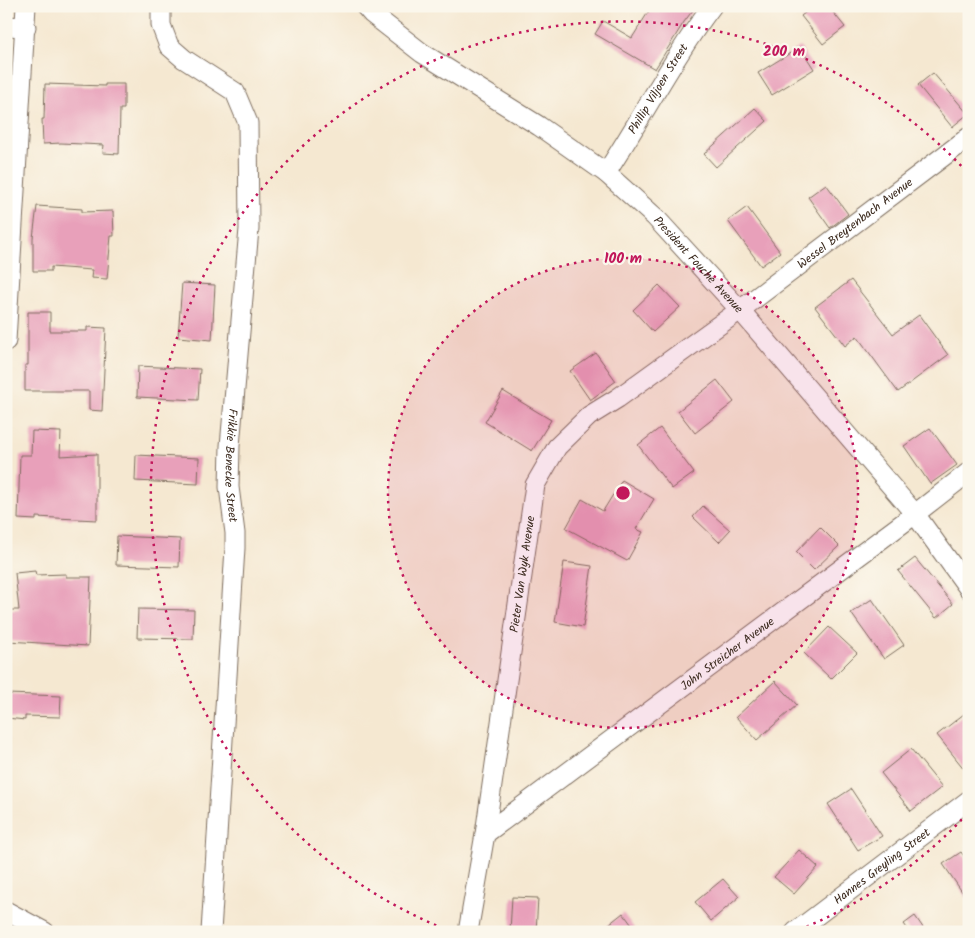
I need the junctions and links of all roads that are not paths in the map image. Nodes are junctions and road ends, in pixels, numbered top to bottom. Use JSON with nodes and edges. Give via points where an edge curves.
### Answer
{"nodes":[{"id":1,"x":26,"y":6,"type":"edge"},
{"id":2,"x":161,"y":6,"type":"edge"},
{"id":3,"x":365,"y":6,"type":"edge"},
{"id":4,"x":712,"y":6,"type":"edge"},
{"id":5,"x":6,"y":26,"type":"edge"},
{"id":6,"x":26,"y":27,"type":"junction"},
{"id":7,"x":969,"y":137,"type":"edge"},
{"id":8,"x":12,"y":166,"type":"edge"},
{"id":9,"x":606,"y":173,"type":"junction"},
{"id":10,"x":740,"y":310,"type":"junction"},
{"id":11,"x":6,"y":335,"type":"edge"},
{"id":12,"x":6,"y":341,"type":"edge"},
{"id":13,"x":969,"y":472,"type":"edge"},
{"id":14,"x":915,"y":514,"type":"junction"},
{"id":15,"x":969,"y":589,"type":"edge"},
{"id":16,"x":969,"y":800,"type":"edge"},
{"id":17,"x":485,"y":834,"type":"junction"},
{"id":18,"x":6,"y":911,"type":"edge"},
{"id":19,"x":45,"y":932,"type":"edge"},
{"id":20,"x":212,"y":932,"type":"edge"},
{"id":21,"x":468,"y":932,"type":"edge"},
{"id":22,"x":795,"y":932,"type":"edge"}],
"edges":[{"from":1,"to":6,"type":"street"},
{"from":2,"to":20,"type":"street","name":"Frikkie Benecke Street","via":[[168,46],[235,92],[248,122],[249,229],[230,446],[229,487],[235,548]]},
{"from":3,"to":9,"type":"street","name":"President Fouche Avenue","via":[[422,54],[539,126]]},
{"from":4,"to":9,"type":"street","name":"Phillip Viljoen Street","via":[[687,40]]},
{"from":5,"to":6,"type":"street"},
{"from":6,"to":8,"type":"street"},
{"from":7,"to":10,"type":"street","name":"Wessel Breytenbach Avenue"},
{"from":8,"to":11,"type":"street"},
{"from":9,"to":10,"type":"street","name":"President Fouche Avenue","via":[[655,217]]},
{"from":10,"to":14,"type":"street","name":"President Fouche Avenue"},
{"from":10,"to":17,"type":"street","name":"Pieter Van Wyk Avenue","via":[[589,416],[557,447],[535,485]]},
{"from":11,"to":12,"type":"street"},
{"from":13,"to":14,"type":"street","name":"John Streicher Avenue"},
{"from":14,"to":15,"type":"street","name":"President Fouche Avenue"},
{"from":14,"to":17,"type":"street","name":"John Streicher Avenue"},
{"from":16,"to":22,"type":"street","name":"Hannes Greyling Street"},
{"from":17,"to":21,"type":"street","name":"Pieter Van Wyk Avenue"},
{"from":18,"to":19,"type":"street"}]}
